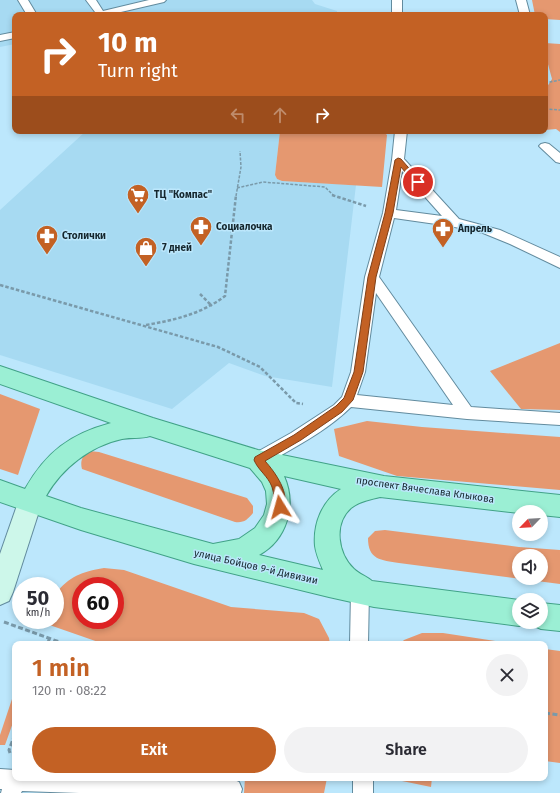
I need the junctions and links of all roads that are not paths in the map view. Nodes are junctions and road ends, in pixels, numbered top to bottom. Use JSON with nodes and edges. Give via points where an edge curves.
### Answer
{"nodes":[{"id":1,"x":24,"y":0,"type":"edge"},
{"id":2,"x":90,"y":0,"type":"edge"},
{"id":3,"x":160,"y":0,"type":"edge"},
{"id":4,"x":397,"y":0,"type":"edge"},
{"id":5,"x":521,"y":0,"type":"edge"},
{"id":6,"x":30,"y":12,"type":"edge"},
{"id":7,"x":98,"y":12,"type":"edge"},
{"id":8,"x":108,"y":12,"type":"edge"},
{"id":9,"x":397,"y":12,"type":"edge"},
{"id":10,"x":523,"y":12,"type":"edge"},
{"id":11,"x":12,"y":36,"type":"edge"},
{"id":12,"x":0,"y":38,"type":"edge"},
{"id":13,"x":401,"y":134,"type":"edge"},
{"id":14,"x":545,"y":146,"type":"dead end"},
{"id":15,"x":560,"y":159,"type":"edge"},
{"id":16,"x":398,"y":160,"type":"junction"},
{"id":17,"x":389,"y":213,"type":"junction"},
{"id":18,"x":455,"y":223,"type":"junction"},
{"id":19,"x":560,"y":263,"type":"edge"},
{"id":20,"x":372,"y":277,"type":"junction"},
{"id":21,"x":0,"y":375,"type":"edge"},
{"id":22,"x":344,"y":405,"type":"junction"},
{"id":23,"x":467,"y":413,"type":"junction"},
{"id":24,"x":560,"y":419,"type":"edge"},
{"id":25,"x":153,"y":428,"type":"junction"},
{"id":26,"x":258,"y":460,"type":"junction"},
{"id":27,"x":384,"y":487,"type":"junction"},
{"id":28,"x":0,"y":491,"type":"edge"},
{"id":29,"x":30,"y":502,"type":"junction"},
{"id":30,"x":560,"y":506,"type":"edge"},
{"id":31,"x":194,"y":552,"type":"junction"},
{"id":32,"x":0,"y":592,"type":"edge"},
{"id":33,"x":367,"y":592,"type":"junction"},
{"id":34,"x":512,"y":612,"type":"edge"},
{"id":35,"x":548,"y":617,"type":"edge"},
{"id":36,"x":560,"y":618,"type":"edge"},
{"id":37,"x":359,"y":641,"type":"edge"},
{"id":38,"x":363,"y":781,"type":"edge"},
{"id":39,"x":9,"y":784,"type":"edge"},
{"id":40,"x":232,"y":789,"type":"dead end"},
{"id":41,"x":364,"y":793,"type":"edge"}],
"edges":[{"from":1,"to":6,"type":"lane"},
{"from":2,"to":7,"type":"lane"},
{"from":3,"to":8,"type":"lane"},
{"from":4,"to":9,"type":"lane"},
{"from":5,"to":10,"type":"lane"},
{"from":11,"to":12,"type":"lane"},
{"from":13,"to":16,"type":"lane"},
{"from":14,"to":15,"type":"lane"},
{"from":16,"to":17,"type":"lane"},
{"from":16,"to":18,"type":"lane"},
{"from":17,"to":18,"type":"lane"},
{"from":17,"to":20,"type":"lane"},
{"from":18,"to":19,"type":"lane","via":[[487,230]]},
{"from":20,"to":22,"type":"lane","via":[[358,372]]},
{"from":20,"to":23,"type":"lane"},
{"from":21,"to":25,"type":"main road"},
{"from":22,"to":23,"type":"lane"},
{"from":22,"to":26,"type":"lane","via":[[297,438]]},
{"from":23,"to":24,"type":"lane"},
{"from":25,"to":26,"type":"main road","name":"проспект Вячеслава Клыкова"},
{"from":25,"to":29,"type":"main road","via":[[123,429],[96,437],[64,456],[45,476]]},
{"from":26,"to":27,"type":"main road","name":"проспект Вячеслава Клыкова"},
{"from":26,"to":31,"type":"main road","via":[[272,475],[278,489],[280,507],[274,524],[263,539],[246,550],[227,554]]},
{"from":27,"to":30,"type":"main road","name":"проспект Вячеслава Клыкова"},
{"from":27,"to":33,"type":"main road","via":[[367,488],[351,494],[338,504],[329,517],[325,535],[329,554],[339,571],[354,585]]},
{"from":28,"to":29,"type":"main road","name":"улица Бойцов 9-й Дивизии"},
{"from":29,"to":31,"type":"main road","name":"улица Бойцов 9-й Дивизии"},
{"from":29,"to":32,"type":"main road"},
{"from":31,"to":33,"type":"main road","name":"улица Бойцов 9-й Дивизии"},
{"from":33,"to":34,"type":"main road","name":"улица Бойцов 9-й Дивизии"},
{"from":33,"to":37,"type":"lane"},
{"from":35,"to":36,"type":"main road"},
{"from":38,"to":41,"type":"lane"},
{"from":39,"to":40,"type":"lane"}]}
